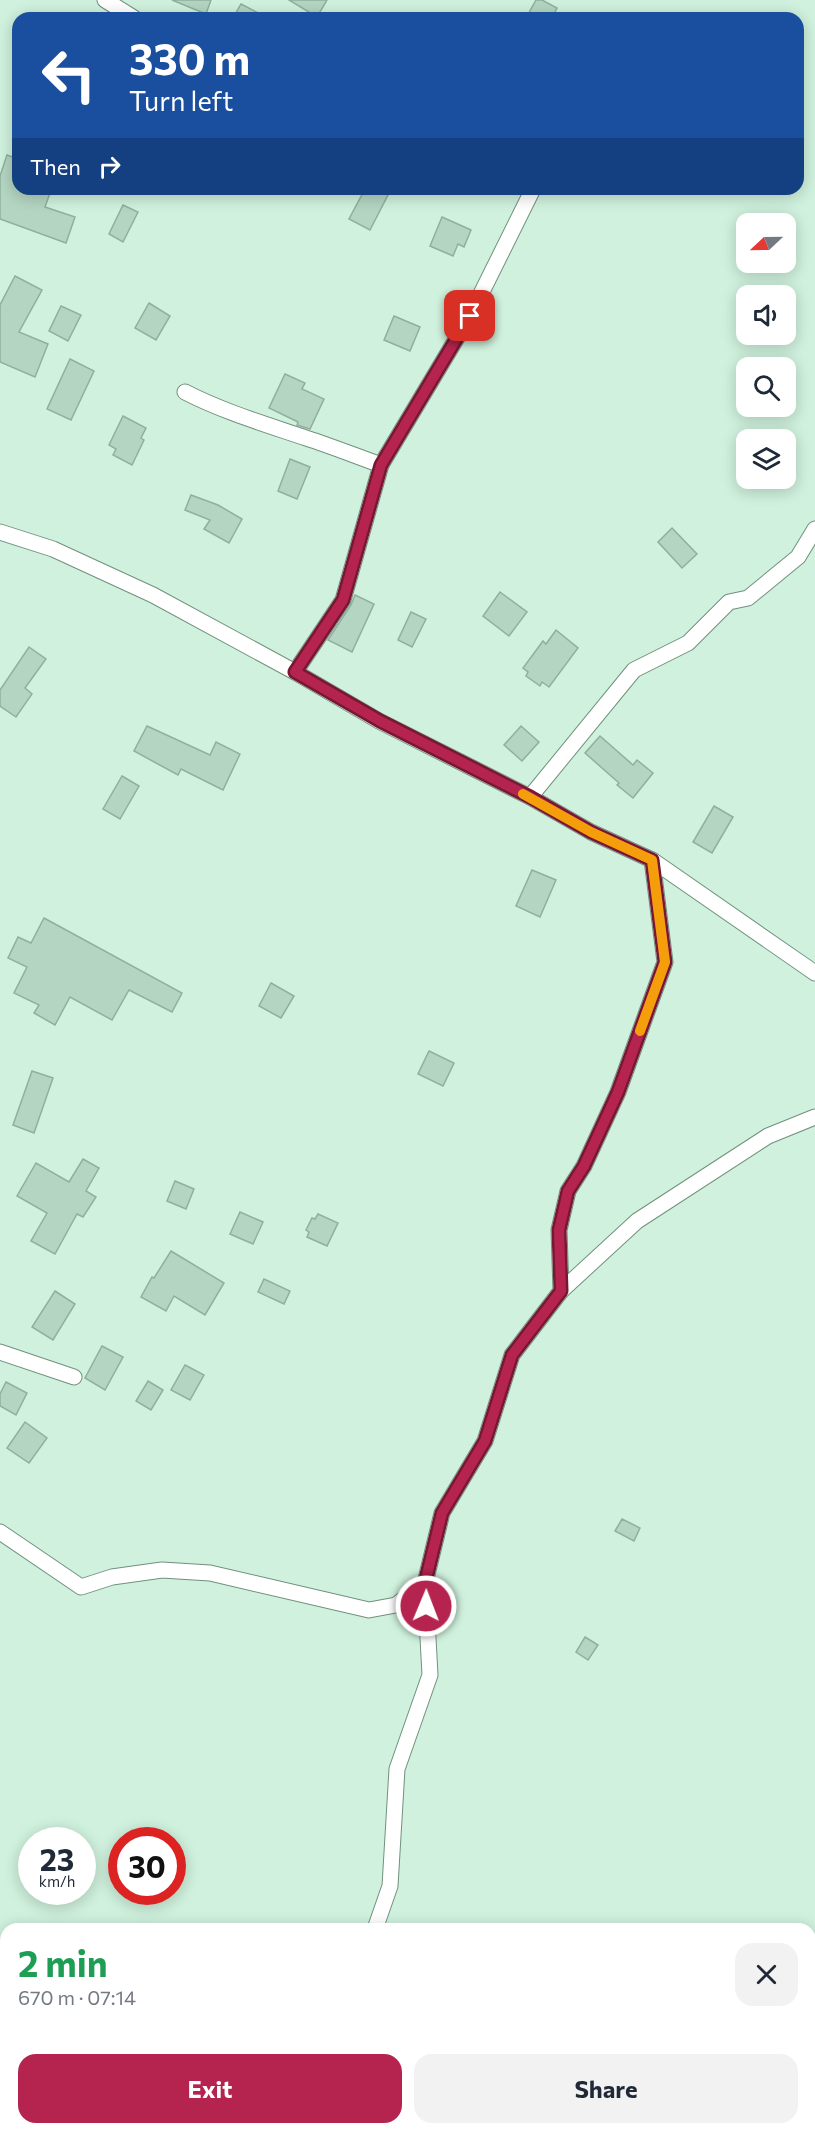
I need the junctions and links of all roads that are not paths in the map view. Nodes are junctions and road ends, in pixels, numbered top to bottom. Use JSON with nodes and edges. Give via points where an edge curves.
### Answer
{"nodes":[{"id":1,"x":105,"y":0,"type":"edge"},
{"id":2,"x":124,"y":12,"type":"edge"},
{"id":3,"x":530,"y":195,"type":"edge"},
{"id":4,"x":185,"y":392,"type":"dead end"},
{"id":5,"x":381,"y":465,"type":"junction"},
{"id":6,"x":815,"y":529,"type":"edge"},
{"id":7,"x":0,"y":532,"type":"edge"},
{"id":8,"x":295,"y":672,"type":"junction"},
{"id":9,"x":530,"y":797,"type":"junction"},
{"id":10,"x":652,"y":860,"type":"junction"},
{"id":11,"x":815,"y":972,"type":"edge"},
{"id":12,"x":815,"y":1117,"type":"edge"},
{"id":13,"x":561,"y":1291,"type":"junction"},
{"id":14,"x":0,"y":1352,"type":"edge"},
{"id":15,"x":74,"y":1377,"type":"dead end"},
{"id":16,"x":0,"y":1532,"type":"edge"},
{"id":17,"x":425,"y":1583,"type":"junction"},
{"id":18,"x":377,"y":1923,"type":"edge"}],
"edges":[{"from":1,"to":2,"type":"street"},
{"from":3,"to":5,"type":"street","via":[[470,316]]},
{"from":4,"to":5,"type":"street","via":[[212,406]]},
{"from":5,"to":8,"type":"street","via":[[343,600]]},
{"from":6,"to":9,"type":"street","via":[[798,556],[748,598],[729,602],[688,643],[634,670]]},
{"from":7,"to":8,"type":"street","via":[[53,549],[153,595]]},
{"from":8,"to":9,"type":"street","via":[[380,721]]},
{"from":9,"to":10,"type":"street","via":[[591,832]]},
{"from":10,"to":11,"type":"street"},
{"from":10,"to":13,"type":"street","via":[[665,962],[618,1092],[584,1166],[568,1191],[559,1230]]},
{"from":12,"to":13,"type":"street","via":[[768,1136],[637,1221]]},
{"from":13,"to":17,"type":"street","via":[[512,1355],[485,1441],[442,1513]]},
{"from":14,"to":15,"type":"street"},
{"from":16,"to":17,"type":"street","via":[[81,1587],[112,1577],[162,1570],[210,1573],[369,1610],[396,1605]]},
{"from":17,"to":18,"type":"street","via":[[430,1675],[397,1768],[390,1886]]}]}
